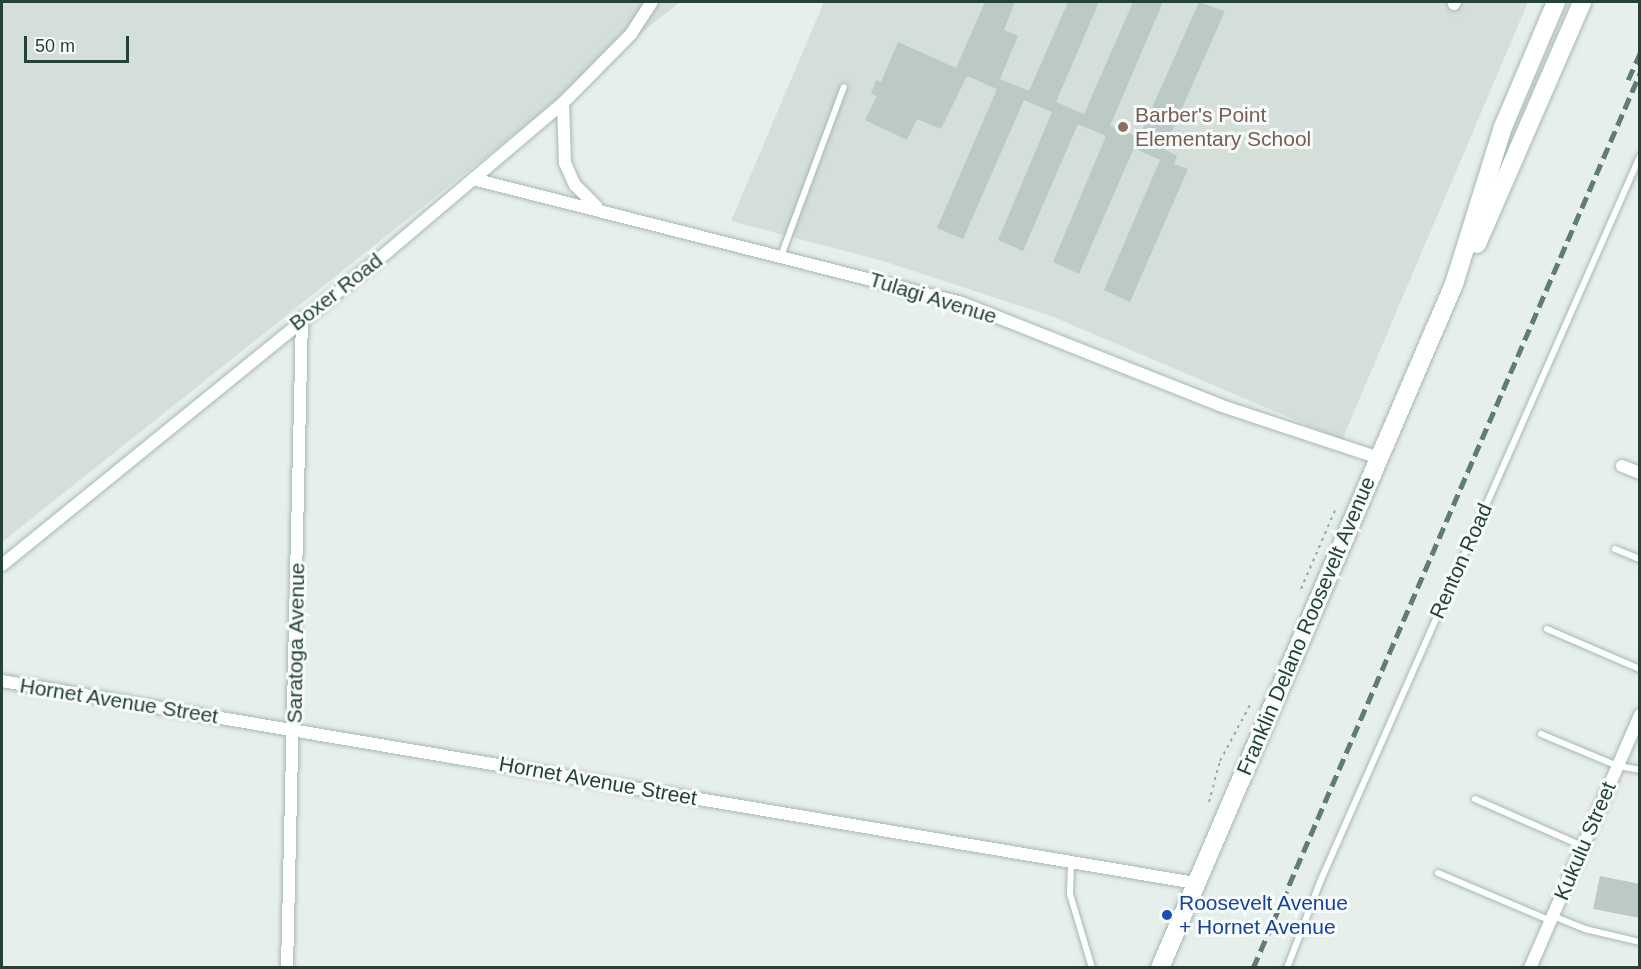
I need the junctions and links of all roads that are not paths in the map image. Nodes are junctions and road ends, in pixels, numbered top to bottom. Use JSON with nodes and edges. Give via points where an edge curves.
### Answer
{"nodes":[{"id":1,"x":652,"y":2,"type":"edge"},
{"id":2,"x":1556,"y":2,"type":"edge"},
{"id":3,"x":1582,"y":2,"type":"edge"},
{"id":4,"x":844,"y":87,"type":"dead end"},
{"id":5,"x":563,"y":103,"type":"junction"},
{"id":6,"x":1640,"y":156,"type":"edge"},
{"id":7,"x":473,"y":179,"type":"junction"},
{"id":8,"x":601,"y":210,"type":"junction"},
{"id":9,"x":781,"y":255,"type":"junction"},
{"id":10,"x":1454,"y":284,"type":"junction"},
{"id":11,"x":302,"y":318,"type":"junction"},
{"id":12,"x":1379,"y":458,"type":"junction"},
{"id":13,"x":1622,"y":466,"type":"dead end"},
{"id":14,"x":1640,"y":473,"type":"edge"},
{"id":15,"x":1615,"y":549,"type":"dead end"},
{"id":16,"x":1640,"y":559,"type":"edge"},
{"id":17,"x":2,"y":565,"type":"edge"},
{"id":18,"x":1547,"y":629,"type":"dead end"},
{"id":19,"x":1640,"y":669,"type":"edge"},
{"id":20,"x":2,"y":681,"type":"edge"},
{"id":21,"x":1640,"y":715,"type":"edge"},
{"id":22,"x":294,"y":729,"type":"junction"},
{"id":23,"x":1541,"y":734,"type":"dead end"},
{"id":24,"x":1618,"y":766,"type":"junction"},
{"id":25,"x":1640,"y":770,"type":"edge"},
{"id":26,"x":1475,"y":799,"type":"dead end"},
{"id":27,"x":1582,"y":846,"type":"junction"},
{"id":28,"x":1071,"y":864,"type":"junction"},
{"id":29,"x":1438,"y":873,"type":"dead end"},
{"id":30,"x":1195,"y":883,"type":"junction"},
{"id":31,"x":1552,"y":918,"type":"junction"},
{"id":32,"x":1640,"y":942,"type":"edge"},
{"id":33,"x":287,"y":968,"type":"edge"},
{"id":34,"x":1092,"y":968,"type":"edge"},
{"id":35,"x":1160,"y":968,"type":"edge"},
{"id":36,"x":1287,"y":968,"type":"edge"},
{"id":37,"x":1530,"y":968,"type":"edge"}],
"edges":[{"from":1,"to":5,"type":"street","name":"Boxer Road","via":[[631,34]]},
{"from":2,"to":10,"type":"main road","name":"Franklin Delano Roosevelt Avenue","via":[[1503,127]]},
{"from":3,"to":10,"type":"main road","name":"Franklin Delano Roosevelt Avenue","via":[[1478,241]]},
{"from":4,"to":9,"type":"lane"},
{"from":5,"to":7,"type":"street","name":"Boxer Road"},
{"from":5,"to":8,"type":"street","via":[[565,163],[575,184]]},
{"from":6,"to":36,"type":"lane","name":"Renton Road","via":[[1320,882]]},
{"from":7,"to":8,"type":"street","name":"Tulagi Avenue"},
{"from":7,"to":11,"type":"street","name":"Boxer Road"},
{"from":8,"to":9,"type":"street","name":"Tulagi Avenue"},
{"from":9,"to":12,"type":"street","name":"Tulagi Avenue","via":[[962,303],[1219,405]]},
{"from":10,"to":12,"type":"main road","name":"Franklin Delano Roosevelt Avenue"},
{"from":11,"to":17,"type":"street","name":"Boxer Road"},
{"from":11,"to":22,"type":"street","name":"Saratoga Avenue"},
{"from":12,"to":30,"type":"main road","name":"Franklin Delano Roosevelt Avenue"},
{"from":13,"to":14,"type":"street"},
{"from":15,"to":16,"type":"lane"},
{"from":18,"to":19,"type":"lane"},
{"from":20,"to":22,"type":"street","name":"Hornet Avenue Street"},
{"from":21,"to":24,"type":"street","name":"Kukulu Street"},
{"from":22,"to":28,"type":"street","name":"Hornet Avenue Street"},
{"from":22,"to":33,"type":"street","name":"Saratoga Avenue"},
{"from":23,"to":24,"type":"lane"},
{"from":24,"to":25,"type":"lane"},
{"from":24,"to":27,"type":"street","name":"Kukulu Street"},
{"from":26,"to":27,"type":"lane"},
{"from":27,"to":31,"type":"street","name":"Kukulu Street"},
{"from":28,"to":30,"type":"street","name":"Hornet Avenue Street"},
{"from":28,"to":34,"type":"lane","via":[[1070,894]]},
{"from":29,"to":31,"type":"lane"},
{"from":30,"to":35,"type":"main road","name":"Franklin Delano Roosevelt Avenue"},
{"from":31,"to":32,"type":"lane"},
{"from":31,"to":37,"type":"street","name":"Kukulu Street"}]}
